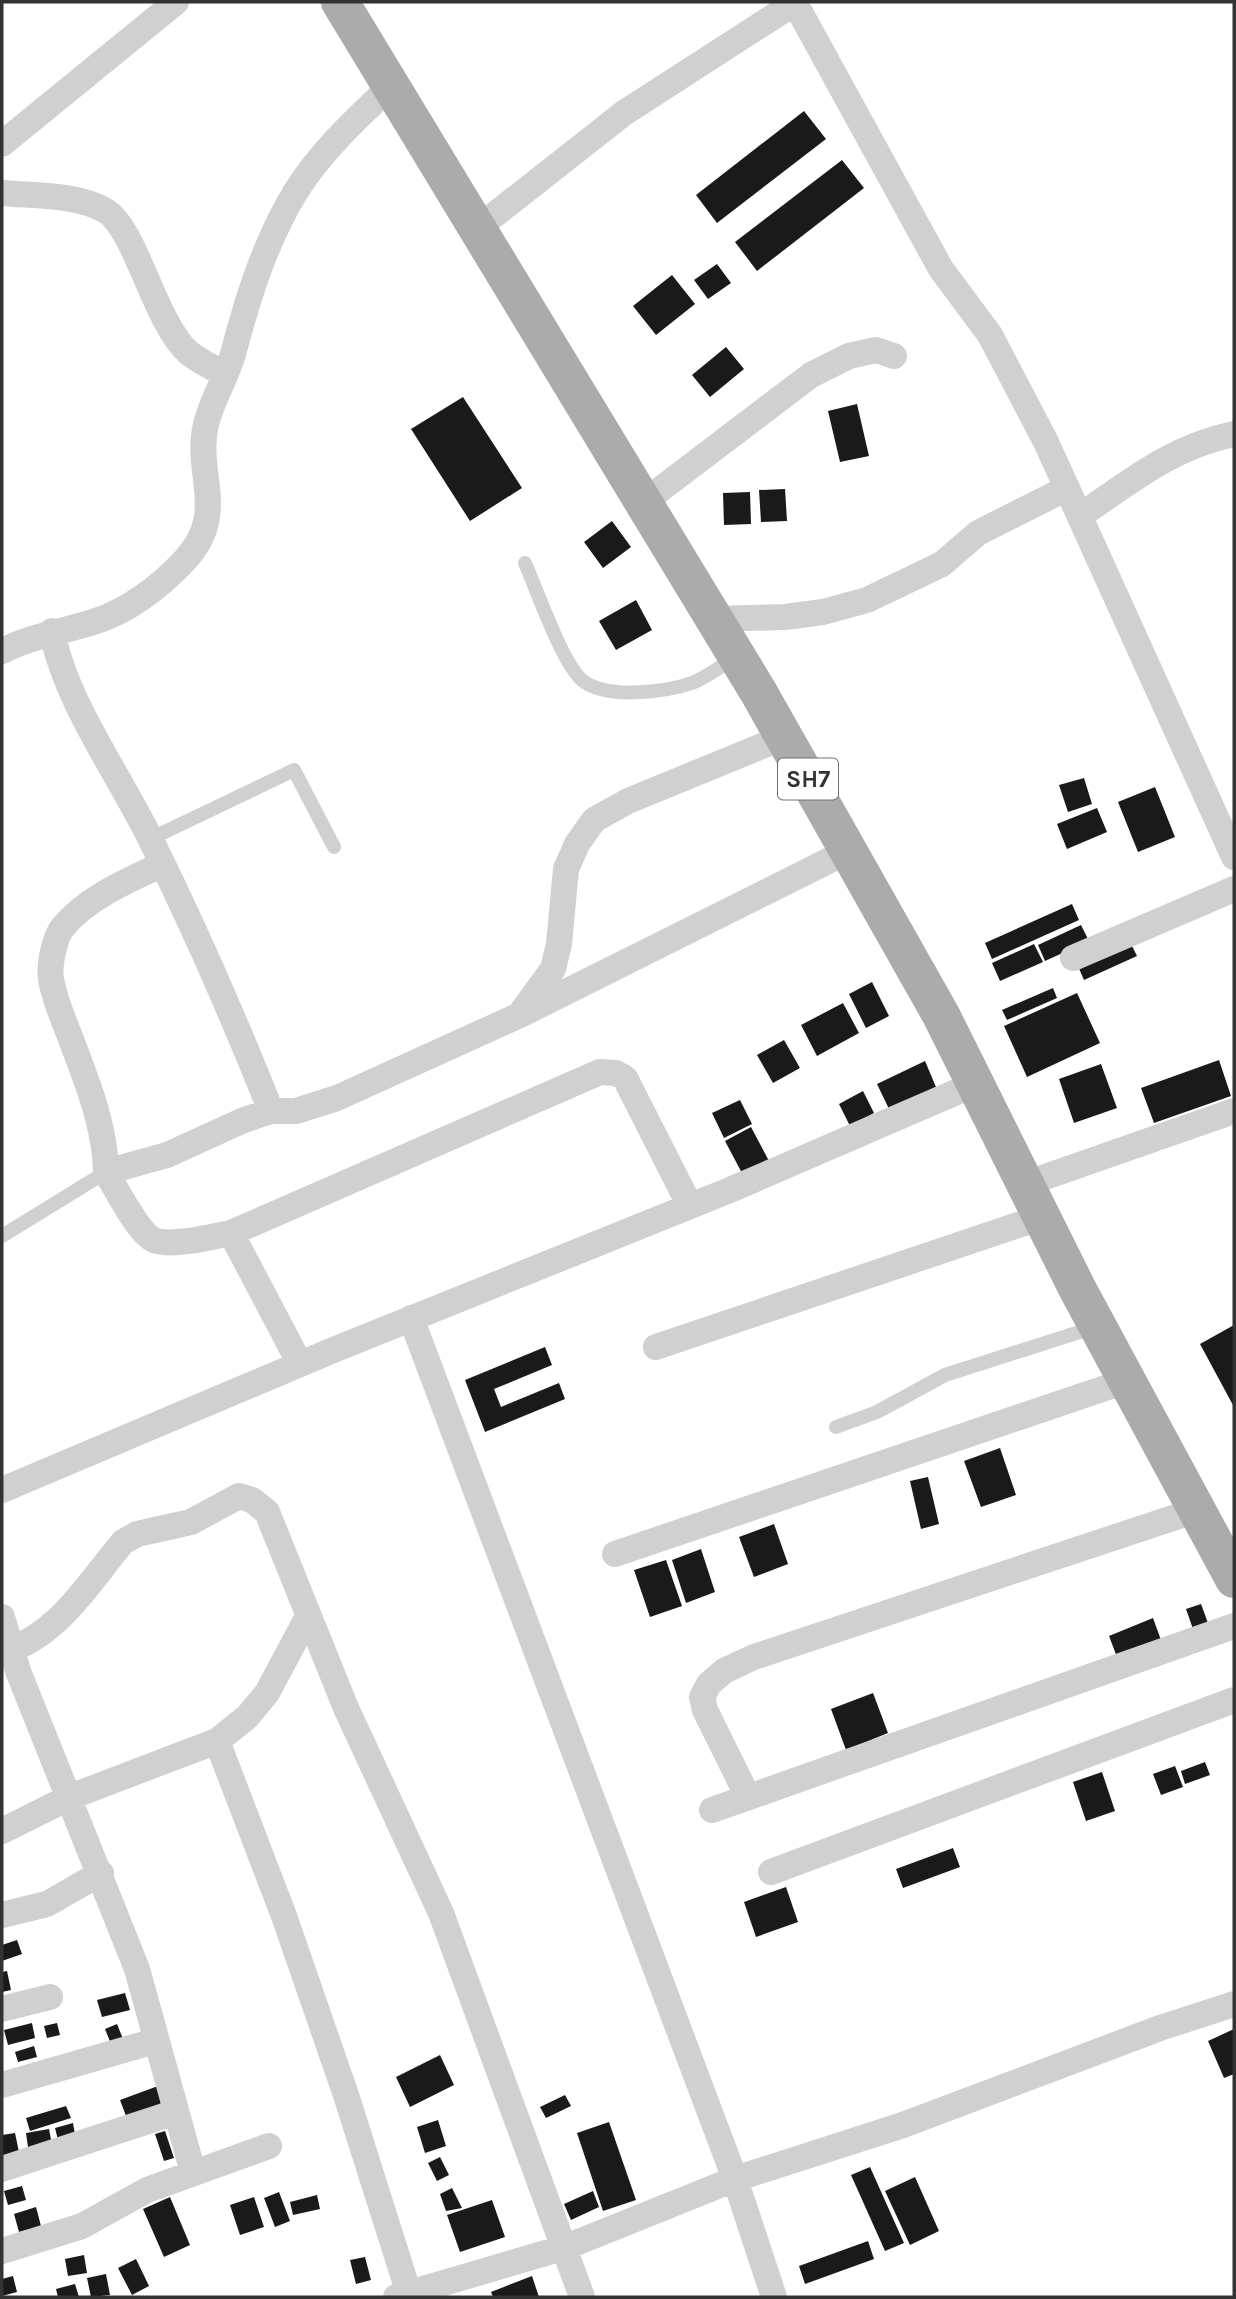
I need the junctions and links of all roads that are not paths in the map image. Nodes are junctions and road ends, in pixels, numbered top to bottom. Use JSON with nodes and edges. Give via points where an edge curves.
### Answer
{"nodes":[{"id":1,"x":176,"y":2,"type":"edge"},
{"id":2,"x":340,"y":2,"type":"edge"},
{"id":3,"x":786,"y":5,"type":"edge"},
{"id":4,"x":392,"y":85,"type":"junction"},
{"id":5,"x":2,"y":144,"type":"edge"},
{"id":6,"x":2,"y":193,"type":"edge"},
{"id":7,"x":479,"y":227,"type":"junction"},
{"id":8,"x":894,"y":356,"type":"dead end"},
{"id":9,"x":225,"y":375,"type":"junction"},
{"id":10,"x":1234,"y":434,"type":"edge"},
{"id":11,"x":1067,"y":488,"type":"junction"},
{"id":12,"x":645,"y":501,"type":"junction"},
{"id":13,"x":1080,"y":516,"type":"junction"},
{"id":14,"x":525,"y":563,"type":"dead end"},
{"id":15,"x":715,"y":619,"type":"junction"},
{"id":16,"x":52,"y":631,"type":"junction"},
{"id":17,"x":2,"y":651,"type":"edge"},
{"id":18,"x":737,"y":657,"type":"junction"},
{"id":19,"x":784,"y":737,"type":"junction"},
{"id":20,"x":150,"y":839,"type":"junction"},
{"id":21,"x":334,"y":847,"type":"dead end"},
{"id":22,"x":848,"y":851,"type":"junction"},
{"id":23,"x":1234,"y":857,"type":"edge"},
{"id":24,"x":161,"y":864,"type":"junction"},
{"id":25,"x":1234,"y":889,"type":"edge"},
{"id":26,"x":1073,"y":958,"type":"dead end"},
{"id":27,"x":520,"y":1015,"type":"junction"},
{"id":28,"x":975,"y":1084,"type":"junction"},
{"id":29,"x":271,"y":1111,"type":"junction"},
{"id":30,"x":1234,"y":1111,"type":"edge"},
{"id":31,"x":106,"y":1172,"type":"junction"},
{"id":32,"x":1034,"y":1200,"type":"junction"},
{"id":33,"x":690,"y":1206,"type":"junction"},
{"id":34,"x":231,"y":1233,"type":"junction"},
{"id":35,"x":2,"y":1236,"type":"edge"},
{"id":36,"x":411,"y":1318,"type":"junction"},
{"id":37,"x":1098,"y":1326,"type":"junction"},
{"id":38,"x":656,"y":1347,"type":"dead end"},
{"id":39,"x":300,"y":1364,"type":"junction"},
{"id":40,"x":1129,"y":1380,"type":"junction"},
{"id":41,"x":836,"y":1427,"type":"dead end"},
{"id":42,"x":2,"y":1490,"type":"edge"},
{"id":43,"x":1198,"y":1510,"type":"junction"},
{"id":44,"x":615,"y":1554,"type":"dead end"},
{"id":45,"x":1234,"y":1579,"type":"edge"},
{"id":46,"x":2,"y":1617,"type":"edge"},
{"id":47,"x":307,"y":1618,"type":"junction"},
{"id":48,"x":1234,"y":1626,"type":"edge"},
{"id":49,"x":7,"y":1652,"type":"edge"},
{"id":50,"x":1234,"y":1700,"type":"edge"},
{"id":51,"x":217,"y":1741,"type":"junction"},
{"id":52,"x":70,"y":1797,"type":"junction"},
{"id":53,"x":748,"y":1797,"type":"junction"},
{"id":54,"x":712,"y":1810,"type":"dead end"},
{"id":55,"x":2,"y":1831,"type":"edge"},
{"id":56,"x":771,"y":1872,"type":"dead end"},
{"id":57,"x":100,"y":1873,"type":"junction"},
{"id":58,"x":2,"y":1915,"type":"edge"},
{"id":59,"x":50,"y":1997,"type":"dead end"},
{"id":60,"x":1234,"y":2004,"type":"edge"},
{"id":61,"x":2,"y":2009,"type":"edge"},
{"id":62,"x":155,"y":2040,"type":"junction"},
{"id":63,"x":2,"y":2085,"type":"edge"},
{"id":64,"x":176,"y":2112,"type":"junction"},
{"id":65,"x":270,"y":2147,"type":"dead end"},
{"id":66,"x":2,"y":2169,"type":"edge"},
{"id":67,"x":193,"y":2172,"type":"junction"},
{"id":68,"x":735,"y":2179,"type":"junction"},
{"id":69,"x":565,"y":2247,"type":"junction"},
{"id":70,"x":2,"y":2251,"type":"edge"},
{"id":71,"x":405,"y":2296,"type":"edge"},
{"id":72,"x":582,"y":2297,"type":"edge"},
{"id":73,"x":774,"y":2297,"type":"edge"}],
"edges":[{"from":1,"to":5,"type":"street"},
{"from":2,"to":4,"type":"main road","number":"SH7"},
{"from":3,"to":7,"type":"street","via":[[624,113]]},
{"from":3,"to":11,"type":"street","via":[[941,269],[990,335]]},
{"from":4,"to":7,"type":"main road","number":"SH7"},
{"from":4,"to":9,"type":"street","via":[[344,131],[296,191],[260,264]]},
{"from":6,"to":9,"type":"street","via":[[91,203],[108,212],[120,224],[155,301],[187,352]]},
{"from":7,"to":12,"type":"main road","number":"SH7"},
{"from":8,"to":12,"type":"street","via":[[876,350],[849,356],[811,375]]},
{"from":9,"to":16,"type":"street","via":[[206,425],[210,501],[202,537],[185,560],[132,603],[93,622]]},
{"from":10,"to":13,"type":"street","via":[[1176,452]]},
{"from":11,"to":13,"type":"street"},
{"from":11,"to":15,"type":"street","via":[[978,533],[942,564],[867,600],[785,617]]},
{"from":12,"to":15,"type":"main road","number":"SH7"},
{"from":13,"to":23,"type":"street"},
{"from":14,"to":18,"type":"lane","via":[[569,661],[582,680],[598,688],[620,693],[693,682]]},
{"from":15,"to":18,"type":"main road","number":"SH7"},
{"from":16,"to":17,"type":"street"},
{"from":16,"to":20,"type":"street","via":[[56,654],[79,703]]},
{"from":18,"to":19,"type":"main road","number":"SH7"},
{"from":19,"to":22,"type":"main road","number":"SH7"},
{"from":19,"to":27,"type":"street","via":[[628,801],[594,820],[566,869],[553,969]]},
{"from":20,"to":21,"type":"lane","via":[[294,769]]},
{"from":20,"to":24,"type":"street"},
{"from":22,"to":27,"type":"street"},
{"from":22,"to":28,"type":"main road","number":"SH7"},
{"from":24,"to":29,"type":"street"},
{"from":24,"to":31,"type":"street","via":[[81,909],[61,929],[50,976],[96,1108],[106,1144]]},
{"from":25,"to":26,"type":"street"},
{"from":27,"to":29,"type":"street","via":[[337,1098],[296,1111]]},
{"from":28,"to":32,"type":"main road","number":"SH7"},
{"from":28,"to":33,"type":"street"},
{"from":29,"to":31,"type":"street","via":[[167,1155]]},
{"from":30,"to":32,"type":"street"},
{"from":31,"to":34,"type":"street","via":[[144,1233],[155,1240]]},
{"from":31,"to":35,"type":"lane"},
{"from":32,"to":37,"type":"main road","number":"SH7"},
{"from":32,"to":38,"type":"street"},
{"from":33,"to":34,"type":"street","via":[[625,1078],[600,1072]]},
{"from":33,"to":36,"type":"street"},
{"from":34,"to":39,"type":"street"},
{"from":36,"to":39,"type":"street"},
{"from":36,"to":68,"type":"street"},
{"from":37,"to":40,"type":"main road","number":"SH7"},
{"from":37,"to":41,"type":"lane","via":[[945,1375],[877,1412]]},
{"from":39,"to":42,"type":"street"},
{"from":40,"to":43,"type":"main road","number":"SH7"},
{"from":40,"to":44,"type":"street"},
{"from":43,"to":45,"type":"main road","number":"SH7"},
{"from":43,"to":53,"type":"street","via":[[819,1633],[724,1671],[702,1697]]},
{"from":46,"to":49,"type":"street"},
{"from":47,"to":49,"type":"street","via":[[267,1512],[239,1496],[191,1522],[137,1534],[123,1542],[54,1626]]},
{"from":47,"to":51,"type":"street","via":[[267,1693]]},
{"from":47,"to":69,"type":"street","via":[[441,1913]]},
{"from":48,"to":53,"type":"street"},
{"from":49,"to":52,"type":"street"},
{"from":50,"to":56,"type":"street"},
{"from":51,"to":52,"type":"street"},
{"from":51,"to":71,"type":"street","via":[[285,1916],[346,2095]]},
{"from":52,"to":55,"type":"street"},
{"from":52,"to":57,"type":"street"},
{"from":53,"to":54,"type":"street"},
{"from":57,"to":58,"type":"street","via":[[47,1904]]},
{"from":57,"to":62,"type":"street","via":[[137,1969]]},
{"from":59,"to":61,"type":"street"},
{"from":60,"to":68,"type":"street","via":[[903,2125]]},
{"from":62,"to":63,"type":"street"},
{"from":62,"to":64,"type":"street"},
{"from":64,"to":66,"type":"street"},
{"from":64,"to":67,"type":"street"},
{"from":65,"to":67,"type":"street"},
{"from":67,"to":70,"type":"street","via":[[147,2190],[82,2226]]},
{"from":68,"to":69,"type":"street"},
{"from":68,"to":73,"type":"street"},
{"from":69,"to":71,"type":"street"},
{"from":69,"to":72,"type":"street"}]}
